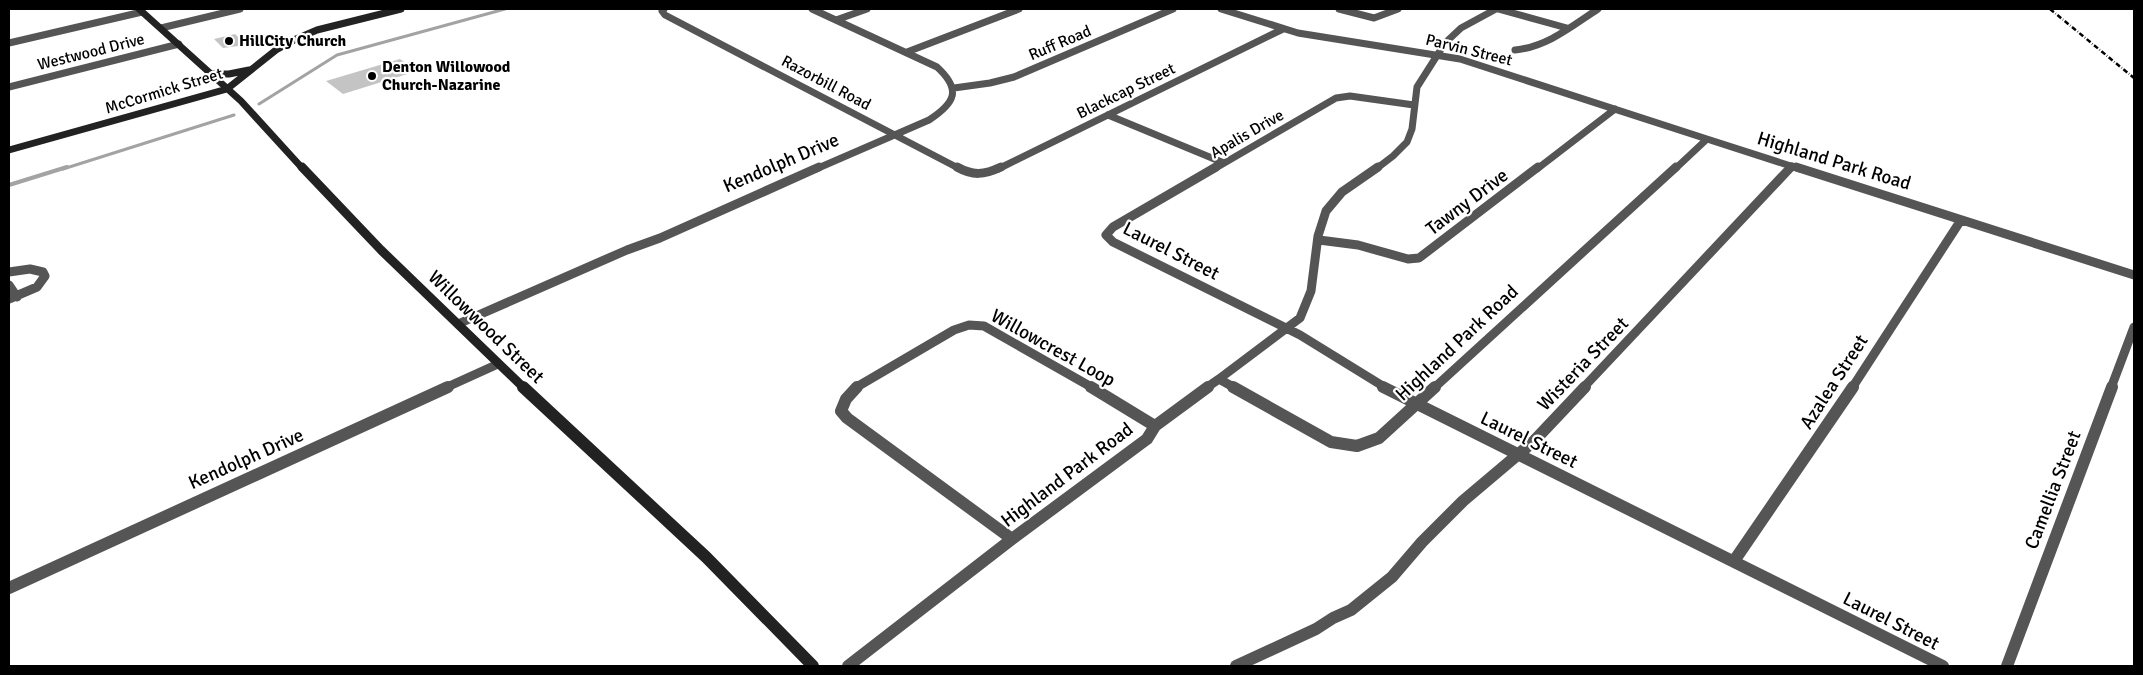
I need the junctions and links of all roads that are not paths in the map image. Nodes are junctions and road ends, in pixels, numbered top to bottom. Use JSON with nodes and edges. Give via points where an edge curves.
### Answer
{"nodes":[{"id":1,"x":240,"y":9,"type":"edge"},
{"id":2,"x":401,"y":9,"type":"edge"},
{"id":3,"x":812,"y":9,"type":"edge"},
{"id":4,"x":867,"y":9,"type":"edge"},
{"id":5,"x":1019,"y":9,"type":"edge"},
{"id":6,"x":1173,"y":9,"type":"edge"},
{"id":7,"x":1221,"y":9,"type":"edge"},
{"id":8,"x":1339,"y":9,"type":"edge"},
{"id":9,"x":1398,"y":9,"type":"edge"},
{"id":10,"x":1497,"y":9,"type":"edge"},
{"id":11,"x":1598,"y":9,"type":"edge"},
{"id":12,"x":140,"y":10,"type":"edge"},
{"id":13,"x":663,"y":10,"type":"edge"},
{"id":14,"x":836,"y":20,"type":"junction"},
{"id":15,"x":161,"y":28,"type":"junction"},
{"id":16,"x":1567,"y":28,"type":"junction"},
{"id":17,"x":1284,"y":29,"type":"junction"},
{"id":18,"x":9,"y":43,"type":"edge"},
{"id":19,"x":180,"y":44,"type":"junction"},
{"id":20,"x":1515,"y":50,"type":"dead end"},
{"id":21,"x":907,"y":52,"type":"junction"},
{"id":22,"x":1438,"y":54,"type":"junction"},
{"id":23,"x":253,"y":68,"type":"junction"},
{"id":24,"x":211,"y":74,"type":"junction"},
{"id":25,"x":9,"y":87,"type":"edge"},
{"id":26,"x":954,"y":88,"type":"junction"},
{"id":27,"x":227,"y":89,"type":"junction"},
{"id":28,"x":1414,"y":105,"type":"junction"},
{"id":29,"x":1615,"y":109,"type":"junction"},
{"id":30,"x":1108,"y":115,"type":"junction"},
{"id":31,"x":896,"y":135,"type":"junction"},
{"id":32,"x":1707,"y":139,"type":"junction"},
{"id":33,"x":9,"y":150,"type":"edge"},
{"id":34,"x":1224,"y":163,"type":"junction"},
{"id":35,"x":1792,"y":166,"type":"junction"},
{"id":36,"x":980,"y":175,"type":"joint"},
{"id":37,"x":1961,"y":220,"type":"junction"},
{"id":38,"x":1106,"y":235,"type":"joint"},
{"id":39,"x":1319,"y":240,"type":"junction"},
{"id":40,"x":9,"y":272,"type":"edge"},
{"id":41,"x":2134,"y":275,"type":"edge"},
{"id":42,"x":9,"y":285,"type":"edge"},
{"id":43,"x":13,"y":298,"type":"edge"},
{"id":44,"x":458,"y":324,"type":"junction"},
{"id":45,"x":2134,"y":327,"type":"edge"},
{"id":46,"x":1288,"y":329,"type":"junction"},
{"id":47,"x":498,"y":364,"type":"junction"},
{"id":48,"x":1219,"y":379,"type":"junction"},
{"id":49,"x":1417,"y":404,"type":"junction"},
{"id":50,"x":1155,"y":426,"type":"junction"},
{"id":51,"x":1519,"y":454,"type":"junction"},
{"id":52,"x":1012,"y":539,"type":"junction"},
{"id":53,"x":1734,"y":561,"type":"junction"},
{"id":54,"x":9,"y":588,"type":"edge"},
{"id":55,"x":813,"y":666,"type":"edge"},
{"id":56,"x":848,"y":666,"type":"edge"},
{"id":57,"x":1236,"y":666,"type":"edge"},
{"id":58,"x":1943,"y":666,"type":"edge"},
{"id":59,"x":2007,"y":666,"type":"edge"}],
"edges":[{"from":1,"to":15,"type":"street","name":"Westwood Drive"},
{"from":2,"to":23,"type":"street","name":"McCormick Street","via":[[317,30],[284,44]]},
{"from":3,"to":14,"type":"street"},
{"from":4,"to":14,"type":"street"},
{"from":5,"to":21,"type":"street"},
{"from":6,"to":26,"type":"street","name":"Ruff Road","via":[[1014,77],[990,84]]},
{"from":7,"to":17,"type":"street","name":"Parvin Street"},
{"from":8,"to":9,"type":"street","via":[[1374,18]]},
{"from":10,"to":16,"type":"street"},
{"from":10,"to":22,"type":"street","via":[[1452,34]]},
{"from":11,"to":16,"type":"street"},
{"from":12,"to":15,"type":"street","name":"Willowwood Street"},
{"from":12,"to":18,"type":"street"},
{"from":13,"to":31,"type":"street","name":"Razorbill Road","via":[[665,15]]},
{"from":14,"to":21,"type":"street"},
{"from":15,"to":19,"type":"street","name":"Willowwood Street"},
{"from":16,"to":20,"type":"street","via":[[1538,47]]},
{"from":17,"to":22,"type":"street","name":"Parvin Street"},
{"from":17,"to":30,"type":"street","name":"Blackcap Street"},
{"from":19,"to":24,"type":"street","name":"Willowwood Street"},
{"from":19,"to":25,"type":"street","name":"Westwood Drive"},
{"from":21,"to":26,"type":"street","via":[[944,72]]},
{"from":22,"to":28,"type":"street","via":[[1418,84]]},
{"from":22,"to":29,"type":"street","name":"Parvin Street","via":[[1479,64]]},
{"from":23,"to":24,"type":"street","via":[[229,74]]},
{"from":23,"to":27,"type":"street","name":"McCormick Street"},
{"from":24,"to":27,"type":"street","name":"Willowwood Street"},
{"from":26,"to":31,"type":"street","name":"Kendolph Drive","via":[[951,102],[940,114]]},
{"from":27,"to":33,"type":"street","name":"McCormick Street"},
{"from":27,"to":44,"type":"street","name":"Willowwood Street","via":[[326,194]]},
{"from":28,"to":34,"type":"street","name":"Apalis Drive","via":[[1356,96],[1341,97]]},
{"from":28,"to":39,"type":"street","via":[[1408,140],[1394,156],[1334,201],[1321,224]]},
{"from":29,"to":32,"type":"street","name":"Parvin Street"},
{"from":29,"to":39,"type":"street","name":"Tawny Drive","via":[[1419,258],[1408,259],[1358,245]]},
{"from":30,"to":34,"type":"street"},
{"from":30,"to":36,"type":"street","name":"Blackcap Street"},
{"from":31,"to":36,"type":"street","name":"Razorbill Road","via":[[968,173]]},
{"from":31,"to":44,"type":"street","name":"Kendolph Drive"},
{"from":32,"to":35,"type":"street","name":"Highland Park Road"},
{"from":32,"to":49,"type":"street","name":"Highland Park Road"},
{"from":34,"to":38,"type":"street","name":"Apalis Drive","via":[[1113,227]]},
{"from":35,"to":37,"type":"street","name":"Highland Park Road"},
{"from":35,"to":51,"type":"street","name":"Wisteria Street"},
{"from":37,"to":41,"type":"street","name":"Highland Park Road"},
{"from":37,"to":53,"type":"street","name":"Azalea Street"},
{"from":38,"to":46,"type":"street","name":"Laurel Street","via":[[1113,242]]},
{"from":39,"to":46,"type":"street","via":[[1310,301],[1300,318]]},
{"from":40,"to":43,"type":"street","via":[[30,269],[43,272],[45,276],[37,286]]},
{"from":42,"to":43,"type":"street"},
{"from":44,"to":47,"type":"street","name":"Willowwood Street"},
{"from":45,"to":59,"type":"street","name":"Camellia Street"},
{"from":46,"to":48,"type":"street"},
{"from":46,"to":49,"type":"street","name":"Laurel Street","via":[[1364,377]]},
{"from":47,"to":54,"type":"street","name":"Kendolph Drive"},
{"from":47,"to":55,"type":"street","name":"Willowwood Street","via":[[706,557]]},
{"from":48,"to":49,"type":"street","name":"Highland Park Road","via":[[1331,442],[1345,446],[1357,446],[1379,438]]},
{"from":48,"to":50,"type":"street","name":"Highland Park Road"},
{"from":49,"to":51,"type":"street","name":"Laurel Street"},
{"from":50,"to":52,"type":"street","name":"Highland Park Road","via":[[1147,439]]},
{"from":50,"to":52,"type":"street","name":"Willowcrest Loop","via":[[984,326],[969,325],[954,330],[855,388],[841,411],[847,418]]},
{"from":51,"to":53,"type":"street","name":"Laurel Street"},
{"from":51,"to":57,"type":"street","name":"Wisteria Street","via":[[1463,501],[1392,577],[1351,610]]},
{"from":52,"to":56,"type":"street","name":"Highland Park Road"},
{"from":53,"to":58,"type":"street","name":"Laurel Street"}]}
